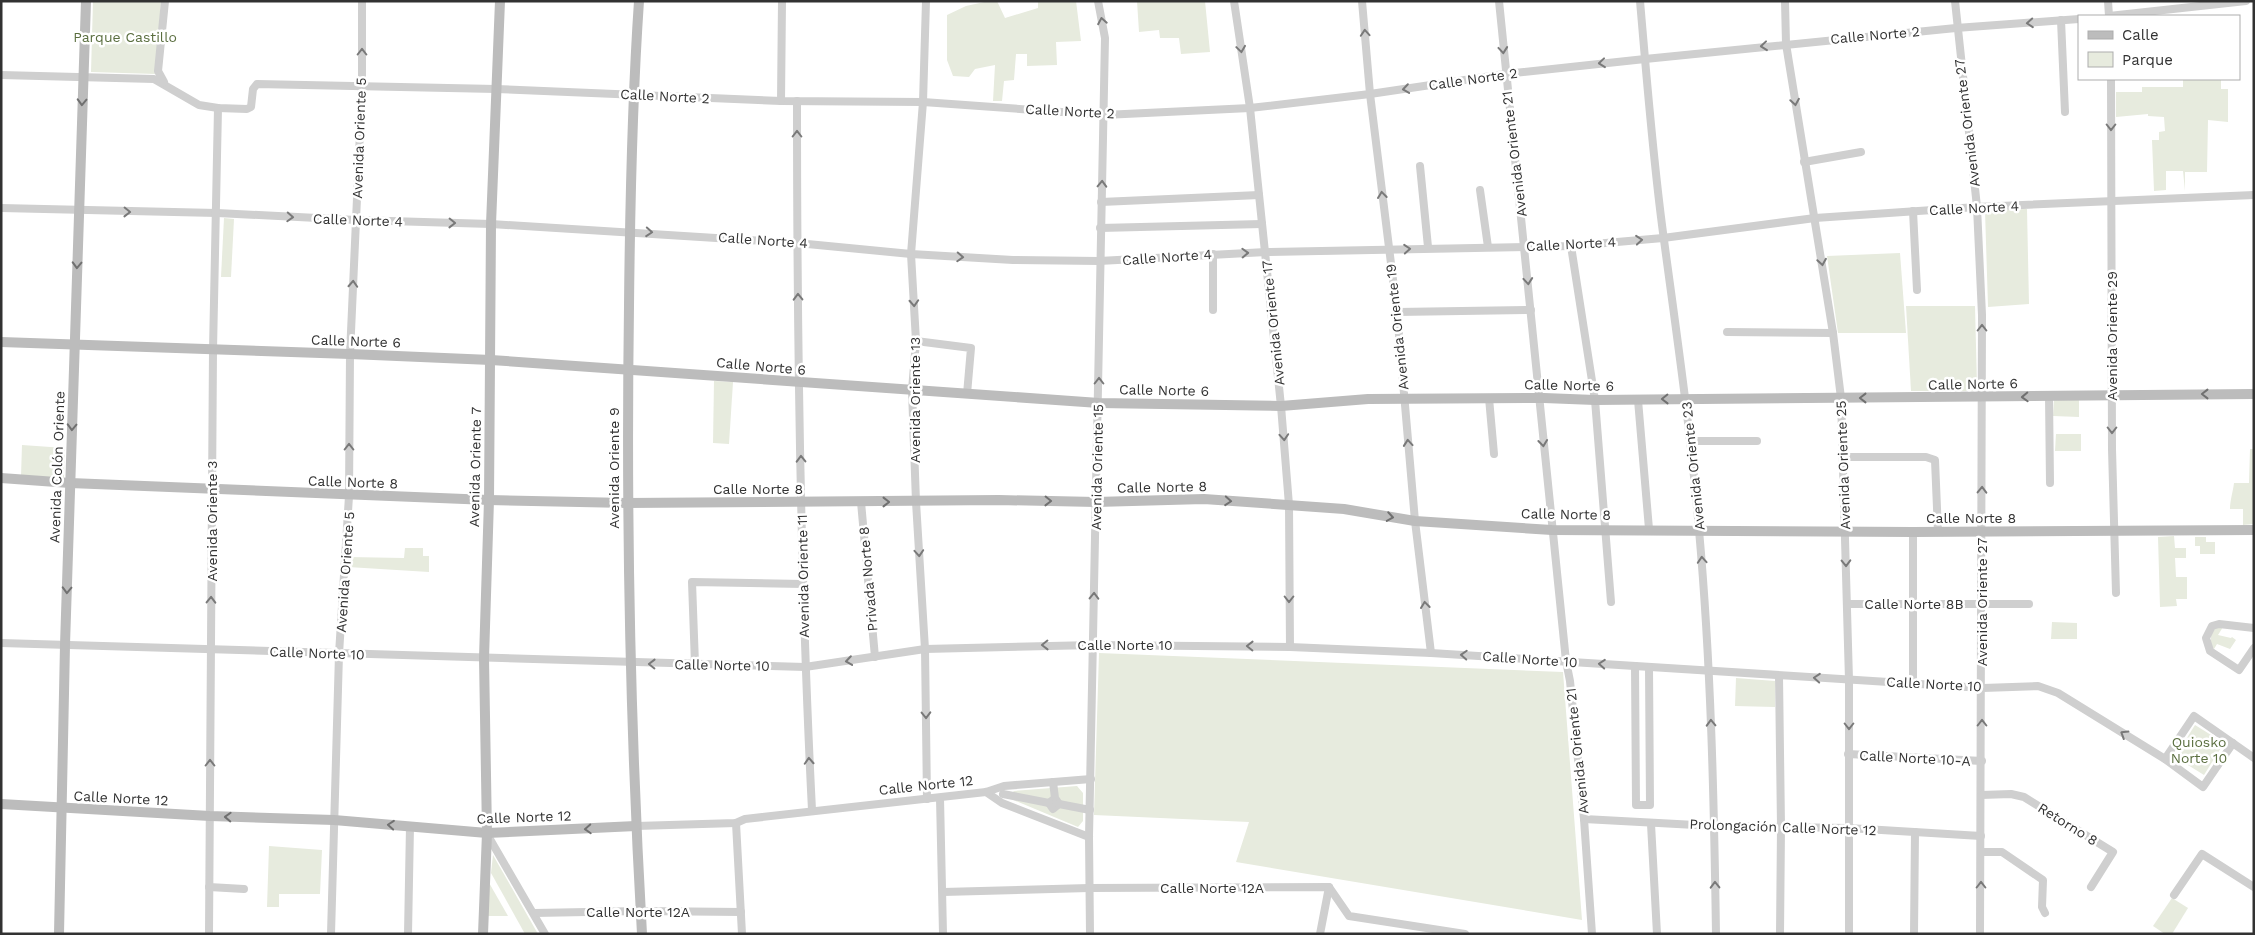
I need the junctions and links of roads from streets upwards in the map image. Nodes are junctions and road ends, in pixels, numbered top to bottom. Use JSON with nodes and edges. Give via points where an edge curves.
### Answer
{"nodes":[{"id":1,"x":86,"y":1,"type":"edge"},
{"id":2,"x":165,"y":1,"type":"edge"},
{"id":3,"x":362,"y":1,"type":"edge"},
{"id":4,"x":500,"y":1,"type":"edge"},
{"id":5,"x":638,"y":1,"type":"edge"},
{"id":6,"x":782,"y":1,"type":"edge"},
{"id":7,"x":926,"y":1,"type":"edge"},
{"id":8,"x":1098,"y":1,"type":"edge"},
{"id":9,"x":1234,"y":1,"type":"edge"},
{"id":10,"x":1362,"y":1,"type":"edge"},
{"id":11,"x":1499,"y":1,"type":"edge"},
{"id":12,"x":1640,"y":1,"type":"edge"},
{"id":13,"x":1785,"y":1,"type":"edge"},
{"id":14,"x":1954,"y":1,"type":"edge"},
{"id":15,"x":2108,"y":1,"type":"edge"},
{"id":16,"x":2246,"y":1,"type":"edge"},
{"id":17,"x":2217,"y":3,"type":"edge"},
{"id":18,"x":2182,"y":5,"type":"edge"},
{"id":19,"x":2109,"y":15,"type":"edge"},
{"id":20,"x":2116,"y":15,"type":"edge"},
{"id":21,"x":2078,"y":19,"type":"edge"},
{"id":22,"x":2061,"y":20,"type":"junction"},
{"id":23,"x":1956,"y":28,"type":"junction"},
{"id":24,"x":1786,"y":44,"type":"junction"},
{"id":25,"x":1645,"y":59,"type":"junction"},
{"id":26,"x":1505,"y":74,"type":"junction"},
{"id":27,"x":1,"y":75,"type":"edge"},
{"id":28,"x":83,"y":76,"type":"junction"},
{"id":29,"x":2111,"y":80,"type":"edge"},
{"id":30,"x":167,"y":85,"type":"junction"},
{"id":31,"x":362,"y":87,"type":"junction"},
{"id":32,"x":496,"y":90,"type":"junction"},
{"id":33,"x":632,"y":94,"type":"junction"},
{"id":34,"x":1370,"y":94,"type":"junction"},
{"id":35,"x":781,"y":101,"type":"junction"},
{"id":36,"x":797,"y":101,"type":"junction"},
{"id":37,"x":924,"y":102,"type":"junction"},
{"id":38,"x":218,"y":108,"type":"junction"},
{"id":39,"x":1250,"y":108,"type":"junction"},
{"id":40,"x":2065,"y":112,"type":"dead end"},
{"id":41,"x":1104,"y":115,"type":"junction"},
{"id":42,"x":1861,"y":152,"type":"dead end"},
{"id":43,"x":1804,"y":162,"type":"junction"},
{"id":44,"x":1420,"y":166,"type":"dead end"},
{"id":45,"x":1480,"y":190,"type":"dead end"},
{"id":46,"x":1259,"y":196,"type":"junction"},
{"id":47,"x":2254,"y":196,"type":"edge"},
{"id":48,"x":2111,"y":201,"type":"junction"},
{"id":49,"x":1101,"y":202,"type":"junction"},
{"id":50,"x":1977,"y":207,"type":"junction"},
{"id":51,"x":1,"y":208,"type":"edge"},
{"id":52,"x":79,"y":211,"type":"junction"},
{"id":53,"x":1913,"y":211,"type":"junction"},
{"id":54,"x":217,"y":214,"type":"junction"},
{"id":55,"x":1815,"y":218,"type":"junction"},
{"id":56,"x":356,"y":220,"type":"junction"},
{"id":57,"x":491,"y":224,"type":"junction"},
{"id":58,"x":1262,"y":224,"type":"junction"},
{"id":59,"x":1100,"y":228,"type":"junction"},
{"id":60,"x":630,"y":231,"type":"junction"},
{"id":61,"x":1664,"y":238,"type":"junction"},
{"id":62,"x":797,"y":243,"type":"junction"},
{"id":63,"x":1572,"y":246,"type":"junction"},
{"id":64,"x":1428,"y":247,"type":"junction"},
{"id":65,"x":1488,"y":247,"type":"junction"},
{"id":66,"x":1525,"y":247,"type":"junction"},
{"id":67,"x":1388,"y":250,"type":"junction"},
{"id":68,"x":1266,"y":252,"type":"junction"},
{"id":69,"x":911,"y":254,"type":"junction"},
{"id":70,"x":1213,"y":254,"type":"junction"},
{"id":71,"x":1099,"y":262,"type":"junction"},
{"id":72,"x":1917,"y":290,"type":"dead end"},
{"id":73,"x":1213,"y":310,"type":"dead end"},
{"id":74,"x":1531,"y":310,"type":"junction"},
{"id":75,"x":1396,"y":312,"type":"junction"},
{"id":76,"x":1727,"y":332,"type":"dead end"},
{"id":77,"x":1833,"y":333,"type":"junction"},
{"id":78,"x":916,"y":341,"type":"junction"},
{"id":79,"x":1,"y":342,"type":"edge"},
{"id":80,"x":75,"y":345,"type":"junction"},
{"id":81,"x":213,"y":350,"type":"junction"},
{"id":82,"x":350,"y":354,"type":"junction"},
{"id":83,"x":491,"y":360,"type":"junction"},
{"id":84,"x":628,"y":368,"type":"junction"},
{"id":85,"x":799,"y":383,"type":"junction"},
{"id":86,"x":912,"y":390,"type":"junction"},
{"id":87,"x":967,"y":394,"type":"junction"},
{"id":88,"x":2112,"y":394,"type":"junction"},
{"id":89,"x":2254,"y":394,"type":"edge"},
{"id":90,"x":2049,"y":396,"type":"junction"},
{"id":91,"x":1489,"y":398,"type":"junction"},
{"id":92,"x":1539,"y":398,"type":"junction"},
{"id":93,"x":1841,"y":398,"type":"junction"},
{"id":94,"x":1983,"y":398,"type":"junction"},
{"id":95,"x":1404,"y":399,"type":"junction"},
{"id":96,"x":1686,"y":399,"type":"junction"},
{"id":97,"x":1595,"y":400,"type":"junction"},
{"id":98,"x":1638,"y":400,"type":"junction"},
{"id":99,"x":1099,"y":403,"type":"junction"},
{"id":100,"x":1281,"y":406,"type":"junction"},
{"id":101,"x":1690,"y":441,"type":"junction"},
{"id":102,"x":1757,"y":441,"type":"dead end"},
{"id":103,"x":1494,"y":454,"type":"dead end"},
{"id":104,"x":1843,"y":457,"type":"junction"},
{"id":105,"x":1,"y":478,"type":"edge"},
{"id":106,"x":70,"y":483,"type":"junction"},
{"id":107,"x":2050,"y":483,"type":"dead end"},
{"id":108,"x":212,"y":489,"type":"junction"},
{"id":109,"x":350,"y":496,"type":"junction"},
{"id":110,"x":488,"y":500,"type":"junction"},
{"id":111,"x":861,"y":502,"type":"junction"},
{"id":112,"x":916,"y":502,"type":"junction"},
{"id":113,"x":1096,"y":502,"type":"junction"},
{"id":114,"x":627,"y":503,"type":"junction"},
{"id":115,"x":802,"y":503,"type":"junction"},
{"id":116,"x":1289,"y":505,"type":"junction"},
{"id":117,"x":1415,"y":521,"type":"junction"},
{"id":118,"x":1606,"y":529,"type":"junction"},
{"id":119,"x":1649,"y":529,"type":"junction"},
{"id":120,"x":1552,"y":530,"type":"junction"},
{"id":121,"x":1700,"y":530,"type":"junction"},
{"id":122,"x":2114,"y":530,"type":"junction"},
{"id":123,"x":2254,"y":530,"type":"edge"},
{"id":124,"x":1846,"y":531,"type":"junction"},
{"id":125,"x":1913,"y":532,"type":"junction"},
{"id":126,"x":1938,"y":532,"type":"junction"},
{"id":127,"x":1981,"y":532,"type":"junction"},
{"id":128,"x":804,"y":584,"type":"junction"},
{"id":129,"x":2116,"y":593,"type":"dead end"},
{"id":130,"x":1611,"y":602,"type":"dead end"},
{"id":131,"x":1915,"y":603,"type":"junction"},
{"id":132,"x":1847,"y":604,"type":"junction"},
{"id":133,"x":1980,"y":604,"type":"junction"},
{"id":134,"x":2029,"y":604,"type":"dead end"},
{"id":135,"x":2254,"y":628,"type":"edge"},
{"id":136,"x":1,"y":643,"type":"edge"},
{"id":137,"x":65,"y":644,"type":"junction"},
{"id":138,"x":1094,"y":645,"type":"junction"},
{"id":139,"x":1290,"y":647,"type":"junction"},
{"id":140,"x":2254,"y":648,"type":"edge"},
{"id":141,"x":211,"y":649,"type":"junction"},
{"id":142,"x":925,"y":649,"type":"junction"},
{"id":143,"x":1431,"y":653,"type":"junction"},
{"id":144,"x":339,"y":654,"type":"junction"},
{"id":145,"x":876,"y":657,"type":"junction"},
{"id":146,"x":484,"y":658,"type":"junction"},
{"id":147,"x":1566,"y":661,"type":"junction"},
{"id":148,"x":630,"y":663,"type":"junction"},
{"id":149,"x":695,"y":664,"type":"junction"},
{"id":150,"x":1635,"y":666,"type":"junction"},
{"id":151,"x":805,"y":667,"type":"junction"},
{"id":152,"x":1649,"y":667,"type":"junction"},
{"id":153,"x":1709,"y":671,"type":"junction"},
{"id":154,"x":1779,"y":676,"type":"junction"},
{"id":155,"x":1849,"y":680,"type":"junction"},
{"id":156,"x":1913,"y":682,"type":"junction"},
{"id":157,"x":1983,"y":688,"type":"junction"},
{"id":158,"x":1650,"y":744,"type":"junction"},
{"id":159,"x":2233,"y":744,"type":"junction"},
{"id":160,"x":1636,"y":745,"type":"junction"},
{"id":161,"x":1848,"y":754,"type":"junction"},
{"id":162,"x":2254,"y":758,"type":"edge"},
{"id":163,"x":2165,"y":759,"type":"junction"},
{"id":164,"x":1982,"y":761,"type":"junction"},
{"id":165,"x":1091,"y":779,"type":"junction"},
{"id":166,"x":1053,"y":782,"type":"junction"},
{"id":167,"x":1003,"y":790,"type":"junction"},
{"id":168,"x":986,"y":792,"type":"junction"},
{"id":169,"x":1981,"y":796,"type":"junction"},
{"id":170,"x":940,"y":798,"type":"junction"},
{"id":171,"x":927,"y":799,"type":"junction"},
{"id":172,"x":1002,"y":803,"type":"junction"},
{"id":173,"x":1054,"y":803,"type":"junction"},
{"id":174,"x":1,"y":804,"type":"edge"},
{"id":175,"x":62,"y":809,"type":"junction"},
{"id":176,"x":812,"y":810,"type":"junction"},
{"id":177,"x":1090,"y":810,"type":"junction"},
{"id":178,"x":210,"y":816,"type":"junction"},
{"id":179,"x":1584,"y":819,"type":"junction"},
{"id":180,"x":334,"y":820,"type":"junction"},
{"id":181,"x":1048,"y":821,"type":"junction"},
{"id":182,"x":736,"y":823,"type":"junction"},
{"id":183,"x":1651,"y":824,"type":"junction"},
{"id":184,"x":410,"y":826,"type":"junction"},
{"id":185,"x":636,"y":826,"type":"junction"},
{"id":186,"x":1714,"y":826,"type":"junction"},
{"id":187,"x":1781,"y":827,"type":"junction"},
{"id":188,"x":1848,"y":828,"type":"junction"},
{"id":189,"x":1915,"y":832,"type":"junction"},
{"id":190,"x":487,"y":833,"type":"junction"},
{"id":191,"x":1981,"y":836,"type":"junction"},
{"id":192,"x":1089,"y":837,"type":"junction"},
{"id":193,"x":1981,"y":852,"type":"junction"},
{"id":194,"x":208,"y":887,"type":"junction"},
{"id":195,"x":1329,"y":887,"type":"junction"},
{"id":196,"x":2091,"y":887,"type":"dead end"},
{"id":197,"x":2254,"y":887,"type":"edge"},
{"id":198,"x":1089,"y":888,"type":"junction"},
{"id":199,"x":244,"y":889,"type":"dead end"},
{"id":200,"x":942,"y":892,"type":"junction"},
{"id":201,"x":2174,"y":895,"type":"dead end"},
{"id":202,"x":640,"y":911,"type":"junction"},
{"id":203,"x":741,"y":912,"type":"junction"},
{"id":204,"x":534,"y":913,"type":"junction"},
{"id":205,"x":2045,"y":913,"type":"dead end"},
{"id":206,"x":58,"y":934,"type":"edge"},
{"id":207,"x":209,"y":934,"type":"edge"},
{"id":208,"x":331,"y":934,"type":"edge"},
{"id":209,"x":408,"y":934,"type":"edge"},
{"id":210,"x":483,"y":934,"type":"edge"},
{"id":211,"x":545,"y":934,"type":"edge"},
{"id":212,"x":642,"y":934,"type":"edge"},
{"id":213,"x":742,"y":934,"type":"edge"},
{"id":214,"x":943,"y":934,"type":"edge"},
{"id":215,"x":1090,"y":934,"type":"edge"},
{"id":216,"x":1320,"y":934,"type":"edge"},
{"id":217,"x":1463,"y":934,"type":"edge"},
{"id":218,"x":1592,"y":934,"type":"edge"},
{"id":219,"x":1657,"y":934,"type":"edge"},
{"id":220,"x":1716,"y":934,"type":"edge"},
{"id":221,"x":1780,"y":934,"type":"edge"},
{"id":222,"x":1849,"y":934,"type":"edge"},
{"id":223,"x":1914,"y":934,"type":"edge"},
{"id":224,"x":1980,"y":934,"type":"edge"}],
"edges":[{"from":1,"to":28,"type":"street","name":"Avenida Colón Oriente"},
{"from":2,"to":30,"type":"street","via":[[158,71]]},
{"from":31,"to":3,"type":"street","name":"Avenida Oriente 5","one_way":true},
{"from":4,"to":32,"type":"street","name":"Avenida Oriente 7"},
{"from":5,"to":33,"type":"street","name":"Avenida Oriente 9"},
{"from":6,"to":35,"type":"street"},
{"from":7,"to":37,"type":"street","name":"Avenida Oriente 13"},
{"from":41,"to":8,"type":"street","name":"Avenida Oriente 15","one_way":true,"via":[[1105,38]]},
{"from":9,"to":39,"type":"street","name":"Avenida Oriente 17","one_way":true},
{"from":34,"to":10,"type":"street","name":"Avenida Oriente 19","one_way":true},
{"from":11,"to":26,"type":"street","name":"Avenida Oriente 21","one_way":true},
{"from":12,"to":25,"type":"street","name":"Avenida Oriente 23"},
{"from":13,"to":24,"type":"street","name":"Avenida Oriente 25"},
{"from":14,"to":23,"type":"street","name":"Avenida Oriente 27"},
{"from":15,"to":19,"type":"street"},
{"from":16,"to":17,"type":"street"},
{"from":17,"to":18,"type":"street"},
{"from":18,"to":20,"type":"street"},
{"from":21,"to":22,"type":"street","name":"Calle Norte 2"},
{"from":22,"to":23,"type":"street","name":"Calle Norte 2","one_way":true},
{"from":22,"to":40,"type":"street"},
{"from":23,"to":24,"type":"street","name":"Calle Norte 2"},
{"from":23,"to":50,"type":"street","name":"Avenida Oriente 27"},
{"from":24,"to":25,"type":"street","name":"Calle Norte 2","one_way":true},
{"from":24,"to":43,"type":"street","name":"Avenida Oriente 25","one_way":true},
{"from":25,"to":26,"type":"street","name":"Calle Norte 2","one_way":true},
{"from":25,"to":61,"type":"street","name":"Avenida Oriente 23"},
{"from":26,"to":34,"type":"street","name":"Calle Norte 2","one_way":true},
{"from":26,"to":66,"type":"street","name":"Avenida Oriente 21"},
{"from":27,"to":28,"type":"street","name":"Calle Norte 2"},
{"from":28,"to":30,"type":"street","name":"Calle Norte 2","via":[[154,78]]},
{"from":28,"to":52,"type":"street","name":"Avenida Colón Oriente","one_way":true},
{"from":29,"to":48,"type":"street","name":"Avenida Oriente 29","one_way":true},
{"from":30,"to":38,"type":"street","name":"Calle Norte 2","via":[[199,105]]},
{"from":31,"to":32,"type":"street","name":"Calle Norte 2"},
{"from":31,"to":38,"type":"street","name":"Calle Norte 2","via":[[257,84],[253,89],[251,107]]},
{"from":31,"to":56,"type":"street","name":"Avenida Oriente 5"},
{"from":32,"to":33,"type":"street","name":"Calle Norte 2"},
{"from":32,"to":57,"type":"street","name":"Avenida Oriente 7"},
{"from":33,"to":35,"type":"street","name":"Calle Norte 2"},
{"from":33,"to":60,"type":"street","name":"Avenida Oriente 9"},
{"from":34,"to":39,"type":"street","name":"Calle Norte 2"},
{"from":67,"to":34,"type":"street","name":"Avenida Oriente 19","one_way":true},
{"from":35,"to":36,"type":"street","name":"Calle Norte 2"},
{"from":36,"to":37,"type":"street","name":"Calle Norte 2"},
{"from":62,"to":36,"type":"street","name":"Avenida Oriente 11","one_way":true},
{"from":37,"to":41,"type":"street","name":"Calle Norte 2"},
{"from":37,"to":69,"type":"street","name":"Avenida Oriente 13"},
{"from":38,"to":54,"type":"street","name":"Avenida Oriente 3"},
{"from":39,"to":41,"type":"street","name":"Calle Norte 2"},
{"from":39,"to":46,"type":"street","name":"Avenida Oriente 17"},
{"from":49,"to":41,"type":"street","name":"Avenida Oriente 15","one_way":true},
{"from":42,"to":43,"type":"street"},
{"from":43,"to":55,"type":"street","name":"Avenida Oriente 25"},
{"from":44,"to":64,"type":"street"},
{"from":45,"to":65,"type":"street"},
{"from":46,"to":49,"type":"street"},
{"from":46,"to":58,"type":"street","name":"Avenida Oriente 17"},
{"from":47,"to":48,"type":"street","name":"Calle Norte 4"},
{"from":48,"to":50,"type":"street","name":"Calle Norte 4"},
{"from":48,"to":88,"type":"street","name":"Avenida Oriente 29"},
{"from":49,"to":59,"type":"street","name":"Avenida Oriente 15"},
{"from":50,"to":53,"type":"street","name":"Calle Norte 4"},
{"from":94,"to":50,"type":"street","name":"Avenida Oriente 27","one_way":true},
{"from":51,"to":52,"type":"street","name":"Calle Norte 4"},
{"from":52,"to":54,"type":"street","name":"Calle Norte 4","one_way":true},
{"from":52,"to":80,"type":"street","name":"Avenida Colón Oriente","one_way":true},
{"from":53,"to":55,"type":"street","name":"Calle Norte 4"},
{"from":53,"to":72,"type":"street"},
{"from":54,"to":56,"type":"street","name":"Calle Norte 4","one_way":true},
{"from":54,"to":81,"type":"street","name":"Avenida Oriente 3"},
{"from":55,"to":61,"type":"street","name":"Calle Norte 4"},
{"from":55,"to":77,"type":"street","name":"Avenida Oriente 25","one_way":true},
{"from":56,"to":57,"type":"street","name":"Calle Norte 4","one_way":true},
{"from":82,"to":56,"type":"street","name":"Avenida Oriente 5","one_way":true},
{"from":57,"to":60,"type":"street","name":"Calle Norte 4"},
{"from":57,"to":83,"type":"street","name":"Avenida Oriente 7"},
{"from":58,"to":59,"type":"street"},
{"from":58,"to":68,"type":"street","name":"Avenida Oriente 17"},
{"from":59,"to":71,"type":"street","name":"Avenida Oriente 15"},
{"from":60,"to":62,"type":"street","name":"Calle Norte 4","one_way":true},
{"from":60,"to":84,"type":"street","name":"Avenida Oriente 9"},
{"from":63,"to":61,"type":"street","name":"Calle Norte 4","one_way":true},
{"from":61,"to":96,"type":"street","name":"Avenida Oriente 23"},
{"from":62,"to":69,"type":"street","name":"Calle Norte 4"},
{"from":85,"to":62,"type":"street","name":"Avenida Oriente 11","one_way":true},
{"from":63,"to":66,"type":"street","name":"Calle Norte 4"},
{"from":63,"to":97,"type":"street"},
{"from":64,"to":65,"type":"street","name":"Calle Norte 4"},
{"from":67,"to":64,"type":"street","name":"Calle Norte 4","one_way":true},
{"from":65,"to":66,"type":"street","name":"Calle Norte 4"},
{"from":66,"to":74,"type":"street","name":"Avenida Oriente 21","one_way":true},
{"from":67,"to":68,"type":"street","name":"Calle Norte 4"},
{"from":67,"to":75,"type":"street","name":"Avenida Oriente 19"},
{"from":70,"to":68,"type":"street","name":"Calle Norte 4","one_way":true},
{"from":68,"to":100,"type":"street","name":"Avenida Oriente 17"},
{"from":69,"to":71,"type":"street","name":"Calle Norte 4","one_way":true},
{"from":69,"to":78,"type":"street","name":"Avenida Oriente 13","one_way":true},
{"from":70,"to":71,"type":"street","name":"Calle Norte 4"},
{"from":70,"to":73,"type":"street"},
{"from":99,"to":71,"type":"street","name":"Avenida Oriente 15","one_way":true},
{"from":74,"to":75,"type":"street"},
{"from":74,"to":92,"type":"street","name":"Avenida Oriente 21"},
{"from":75,"to":95,"type":"street","name":"Avenida Oriente 19"},
{"from":76,"to":77,"type":"street"},
{"from":77,"to":93,"type":"street","name":"Avenida Oriente 25"},
{"from":78,"to":86,"type":"street","name":"Avenida Oriente 13"},
{"from":78,"to":87,"type":"street","via":[[971,348]]},
{"from":79,"to":80,"type":"street","name":"Calle Norte 6"},
{"from":80,"to":81,"type":"street","name":"Calle Norte 6"},
{"from":80,"to":106,"type":"street","name":"Avenida Colón Oriente","one_way":true},
{"from":81,"to":82,"type":"street","name":"Calle Norte 6"},
{"from":81,"to":108,"type":"street","name":"Avenida Oriente 3"},
{"from":82,"to":83,"type":"street","name":"Calle Norte 6"},
{"from":109,"to":82,"type":"street","name":"Avenida Oriente 5","one_way":true},
{"from":83,"to":84,"type":"street","name":"Calle Norte 6"},
{"from":83,"to":110,"type":"street","name":"Avenida Oriente 7"},
{"from":84,"to":85,"type":"street","name":"Calle Norte 6"},
{"from":84,"to":114,"type":"street","name":"Avenida Oriente 9"},
{"from":85,"to":86,"type":"street","name":"Calle Norte 6"},
{"from":115,"to":85,"type":"street","name":"Avenida Oriente 11","one_way":true},
{"from":86,"to":87,"type":"street","name":"Calle Norte 6"},
{"from":86,"to":112,"type":"street","name":"Avenida Oriente 13"},
{"from":87,"to":99,"type":"street","name":"Calle Norte 6"},
{"from":89,"to":88,"type":"street","name":"Calle Norte 6","one_way":true},
{"from":88,"to":90,"type":"street","name":"Calle Norte 6"},
{"from":88,"to":122,"type":"street","name":"Avenida Oriente 29","one_way":true},
{"from":90,"to":94,"type":"street","name":"Calle Norte 6","one_way":true},
{"from":90,"to":107,"type":"street"},
{"from":91,"to":92,"type":"street","name":"Calle Norte 6"},
{"from":91,"to":95,"type":"street","name":"Calle Norte 6"},
{"from":91,"to":103,"type":"street"},
{"from":92,"to":97,"type":"street","name":"Calle Norte 6"},
{"from":92,"to":120,"type":"street","name":"Avenida Oriente 21","one_way":true},
{"from":94,"to":93,"type":"street","name":"Calle Norte 6","one_way":true},
{"from":93,"to":96,"type":"street","name":"Calle Norte 6"},
{"from":93,"to":104,"type":"street","name":"Avenida Oriente 25"},
{"from":127,"to":94,"type":"street","name":"Avenida Oriente 27","one_way":true},
{"from":95,"to":100,"type":"street","name":"Calle Norte 6"},
{"from":117,"to":95,"type":"street","name":"Avenida Oriente 19","one_way":true},
{"from":96,"to":98,"type":"street","name":"Calle Norte 6","one_way":true},
{"from":96,"to":101,"type":"street","name":"Avenida Oriente 23"},
{"from":97,"to":98,"type":"street","name":"Calle Norte 6"},
{"from":97,"to":118,"type":"street"},
{"from":98,"to":119,"type":"street"},
{"from":99,"to":100,"type":"street","name":"Calle Norte 6"},
{"from":99,"to":113,"type":"street","name":"Avenida Oriente 15"},
{"from":100,"to":116,"type":"street","name":"Avenida Oriente 17","one_way":true},
{"from":101,"to":102,"type":"street"},
{"from":101,"to":121,"type":"street","name":"Avenida Oriente 23"},
{"from":104,"to":124,"type":"street","name":"Avenida Oriente 25"},
{"from":104,"to":126,"type":"street","via":[[1926,457],[1935,460]]},
{"from":105,"to":106,"type":"street","name":"Calle Norte 8"},
{"from":106,"to":108,"type":"street","name":"Calle Norte 8"},
{"from":106,"to":137,"type":"street","name":"Avenida Colón Oriente","one_way":true},
{"from":108,"to":109,"type":"street","name":"Calle Norte 8"},
{"from":141,"to":108,"type":"street","name":"Avenida Oriente 3","one_way":true},
{"from":109,"to":110,"type":"street","name":"Calle Norte 8"},
{"from":109,"to":144,"type":"street","name":"Avenida Oriente 5"},
{"from":110,"to":114,"type":"street","name":"Calle Norte 8"},
{"from":110,"to":146,"type":"street","name":"Avenida Oriente 7"},
{"from":111,"to":112,"type":"street","name":"Calle Norte 8","one_way":true},
{"from":111,"to":115,"type":"street","name":"Calle Norte 8"},
{"from":111,"to":145,"type":"street","name":"Privada Norte 8"},
{"from":112,"to":113,"type":"street","name":"Calle Norte 8","one_way":true},
{"from":112,"to":142,"type":"street","name":"Avenida Oriente 13","one_way":true},
{"from":113,"to":116,"type":"street","name":"Calle Norte 8","one_way":true,"via":[[1204,500]]},
{"from":138,"to":113,"type":"street","name":"Avenida Oriente 15","one_way":true},
{"from":114,"to":115,"type":"street","name":"Calle Norte 8"},
{"from":114,"to":148,"type":"street","name":"Avenida Oriente 9"},
{"from":115,"to":128,"type":"street","name":"Avenida Oriente 11"},
{"from":116,"to":117,"type":"street","name":"Calle Norte 8","one_way":true,"via":[[1344,509]]},
{"from":116,"to":139,"type":"street","name":"Avenida Oriente 17","one_way":true},
{"from":117,"to":120,"type":"street","name":"Calle Norte 8"},
{"from":143,"to":117,"type":"street","name":"Avenida Oriente 19","one_way":true},
{"from":118,"to":119,"type":"street","name":"Calle Norte 8"},
{"from":118,"to":120,"type":"street","name":"Calle Norte 8"},
{"from":118,"to":130,"type":"street"},
{"from":119,"to":121,"type":"street","name":"Calle Norte 8"},
{"from":120,"to":147,"type":"street","name":"Avenida Oriente 21"},
{"from":121,"to":124,"type":"street","name":"Calle Norte 8"},
{"from":153,"to":121,"type":"street","name":"Avenida Oriente 23","one_way":true},
{"from":122,"to":123,"type":"street","name":"Calle Norte 8"},
{"from":122,"to":127,"type":"street","name":"Calle Norte 8"},
{"from":122,"to":129,"type":"street","name":"Avenida Oriente 29"},
{"from":124,"to":125,"type":"street","name":"Calle Norte 8"},
{"from":124,"to":132,"type":"street","name":"Avenida Oriente 25","one_way":true},
{"from":125,"to":126,"type":"street","name":"Calle Norte 8"},
{"from":125,"to":131,"type":"street"},
{"from":126,"to":127,"type":"street","name":"Calle Norte 8"},
{"from":127,"to":133,"type":"street","name":"Avenida Oriente 27"},
{"from":128,"to":149,"type":"street","via":[[692,582]]},
{"from":128,"to":151,"type":"street","name":"Avenida Oriente 11"},
{"from":131,"to":132,"type":"street","name":"Calle Norte 8B"},
{"from":131,"to":133,"type":"street","name":"Calle Norte 8B"},
{"from":131,"to":156,"type":"street"},
{"from":132,"to":155,"type":"street","name":"Avenida Oriente 25"},
{"from":133,"to":134,"type":"street","name":"Calle Norte 8B"},
{"from":133,"to":157,"type":"street","name":"Avenida Oriente 27"},
{"from":135,"to":140,"type":"street","via":[[2219,624],[2212,626],[2206,635],[2210,651],[2239,670]]},
{"from":136,"to":137,"type":"street","name":"Calle Norte 10"},
{"from":137,"to":141,"type":"street","name":"Calle Norte 10"},
{"from":137,"to":175,"type":"street","name":"Avenida Colón Oriente"},
{"from":139,"to":138,"type":"street","name":"Calle Norte 10","one_way":true},
{"from":138,"to":142,"type":"street","name":"Calle Norte 10","one_way":true},
{"from":138,"to":165,"type":"street","name":"Avenida Oriente 15"},
{"from":139,"to":143,"type":"street","name":"Calle Norte 10"},
{"from":141,"to":144,"type":"street","name":"Calle Norte 10"},
{"from":178,"to":141,"type":"street","name":"Avenida Oriente 3","one_way":true},
{"from":142,"to":145,"type":"street","name":"Calle Norte 10"},
{"from":142,"to":171,"type":"street","name":"Avenida Oriente 13","one_way":true},
{"from":147,"to":143,"type":"street","name":"Calle Norte 10","one_way":true},
{"from":144,"to":146,"type":"street","name":"Calle Norte 10"},
{"from":144,"to":180,"type":"street","name":"Avenida Oriente 5"},
{"from":145,"to":151,"type":"street","name":"Calle Norte 10","one_way":true},
{"from":146,"to":148,"type":"street","name":"Calle Norte 10"},
{"from":146,"to":190,"type":"street","name":"Avenida Oriente 7"},
{"from":150,"to":147,"type":"street","name":"Calle Norte 10","one_way":true},
{"from":147,"to":179,"type":"street","name":"Avenida Oriente 21"},
{"from":149,"to":148,"type":"street","name":"Calle Norte 10","one_way":true},
{"from":148,"to":185,"type":"street","name":"Avenida Oriente 9"},
{"from":149,"to":151,"type":"street","name":"Calle Norte 10"},
{"from":150,"to":152,"type":"street","name":"Calle Norte 10"},
{"from":150,"to":160,"type":"street"},
{"from":176,"to":151,"type":"street","name":"Avenida Oriente 11","one_way":true},
{"from":152,"to":153,"type":"street","name":"Calle Norte 10"},
{"from":152,"to":158,"type":"street"},
{"from":153,"to":154,"type":"street","name":"Calle Norte 10"},
{"from":186,"to":153,"type":"street","name":"Avenida Oriente 23","one_way":true},
{"from":155,"to":154,"type":"street","name":"Calle Norte 10","one_way":true},
{"from":154,"to":187,"type":"street"},
{"from":155,"to":156,"type":"street","name":"Calle Norte 10"},
{"from":155,"to":161,"type":"street","name":"Avenida Oriente 25","one_way":true},
{"from":156,"to":157,"type":"street","name":"Calle Norte 10"},
{"from":163,"to":157,"type":"street","name":"Calle Norte 10","one_way":true,"via":[[2048,688]]},
{"from":164,"to":157,"type":"street","name":"Avenida Oriente 27","one_way":true},
{"from":158,"to":160,"type":"street"},
{"from":158,"to":160,"type":"street","via":[[1650,805],[1636,805]]},
{"from":159,"to":162,"type":"street"},
{"from":159,"to":163,"type":"street","name":"Calle Norte 10","via":[[2203,787]]},
{"from":159,"to":163,"type":"street","via":[[2194,716]]},
{"from":161,"to":164,"type":"street","name":"Calle Norte 10-A"},
{"from":161,"to":188,"type":"street","name":"Avenida Oriente 25"},
{"from":164,"to":169,"type":"street","name":"Avenida Oriente 27"},
{"from":165,"to":166,"type":"street","name":"Calle Norte 12"},
{"from":165,"to":177,"type":"street","name":"Avenida Oriente 15"},
{"from":166,"to":167,"type":"street","name":"Calle Norte 12"},
{"from":166,"to":173,"type":"street"},
{"from":167,"to":168,"type":"street","name":"Calle Norte 12"},
{"from":167,"to":172,"type":"street"},
{"from":167,"to":173,"type":"street"},
{"from":168,"to":170,"type":"street","name":"Calle Norte 12"},
{"from":168,"to":172,"type":"street","name":"Calle Norte 12"},
{"from":169,"to":191,"type":"street","name":"Avenida Oriente 27"},
{"from":169,"to":196,"type":"street","name":"Retorno 8","via":[[2011,794],[2024,797],[2113,852]]},
{"from":170,"to":171,"type":"street","name":"Calle Norte 12"},
{"from":170,"to":200,"type":"street"},
{"from":171,"to":176,"type":"street","name":"Calle Norte 12"},
{"from":172,"to":181,"type":"street","name":"Calle Norte 12"},
{"from":173,"to":177,"type":"street"},
{"from":173,"to":181,"type":"street"},
{"from":174,"to":175,"type":"street","name":"Calle Norte 12"},
{"from":175,"to":178,"type":"street","name":"Calle Norte 12"},
{"from":175,"to":206,"type":"street","name":"Avenida Colón Oriente"},
{"from":176,"to":182,"type":"street","name":"Calle Norte 12"},
{"from":177,"to":192,"type":"street","name":"Avenida Oriente 15"},
{"from":180,"to":178,"type":"street","name":"Calle Norte 12","one_way":true},
{"from":178,"to":194,"type":"street","name":"Avenida Oriente 3"},
{"from":179,"to":183,"type":"street","name":"Prolongación Calle Norte 12"},
{"from":179,"to":218,"type":"street","name":"Avenida Oriente 21"},
{"from":184,"to":180,"type":"street","name":"Calle Norte 12","one_way":true},
{"from":180,"to":208,"type":"street","name":"Avenida Oriente 5"},
{"from":181,"to":192,"type":"street","name":"Calle Norte 12"},
{"from":182,"to":185,"type":"street","name":"Calle Norte 12"},
{"from":182,"to":203,"type":"street"},
{"from":183,"to":186,"type":"street","name":"Prolongación Calle Norte 12"},
{"from":183,"to":219,"type":"street"},
{"from":184,"to":190,"type":"street","name":"Calle Norte 12"},
{"from":184,"to":209,"type":"street"},
{"from":185,"to":190,"type":"street","name":"Calle Norte 12","one_way":true},
{"from":185,"to":202,"type":"street","name":"Avenida Oriente 9"},
{"from":186,"to":187,"type":"street","name":"Prolongación Calle Norte 12"},
{"from":220,"to":186,"type":"street","name":"Avenida Oriente 23","one_way":true},
{"from":187,"to":188,"type":"street","name":"Prolongación Calle Norte 12"},
{"from":187,"to":221,"type":"street"},
{"from":188,"to":189,"type":"street","name":"Prolongación Calle Norte 12"},
{"from":188,"to":222,"type":"street","name":"Avenida Oriente 25"},
{"from":189,"to":191,"type":"street","name":"Prolongación Calle Norte 12"},
{"from":189,"to":223,"type":"street"},
{"from":190,"to":204,"type":"street"},
{"from":190,"to":210,"type":"street","name":"Avenida Oriente 7"},
{"from":191,"to":193,"type":"street","name":"Avenida Oriente 27"},
{"from":192,"to":198,"type":"street","name":"Avenida Oriente 15"},
{"from":193,"to":205,"type":"street","via":[[2002,852],[2043,880],[2042,907]]},
{"from":224,"to":193,"type":"street","name":"Avenida Oriente 27","one_way":true},
{"from":194,"to":199,"type":"street"},
{"from":194,"to":207,"type":"street","name":"Avenida Oriente 3"},
{"from":195,"to":198,"type":"street","name":"Calle Norte 12A"},
{"from":195,"to":216,"type":"street"},
{"from":195,"to":217,"type":"street","via":[[1349,916]]},
{"from":197,"to":201,"type":"street","via":[[2202,854]]},
{"from":198,"to":200,"type":"street","name":"Calle Norte 12A"},
{"from":198,"to":215,"type":"street","name":"Avenida Oriente 15"},
{"from":200,"to":214,"type":"street"},
{"from":202,"to":203,"type":"street","name":"Calle Norte 12A"},
{"from":202,"to":204,"type":"street","name":"Calle Norte 12A"},
{"from":202,"to":212,"type":"street","name":"Avenida Oriente 9"},
{"from":203,"to":213,"type":"street"},
{"from":204,"to":211,"type":"street"}]}
